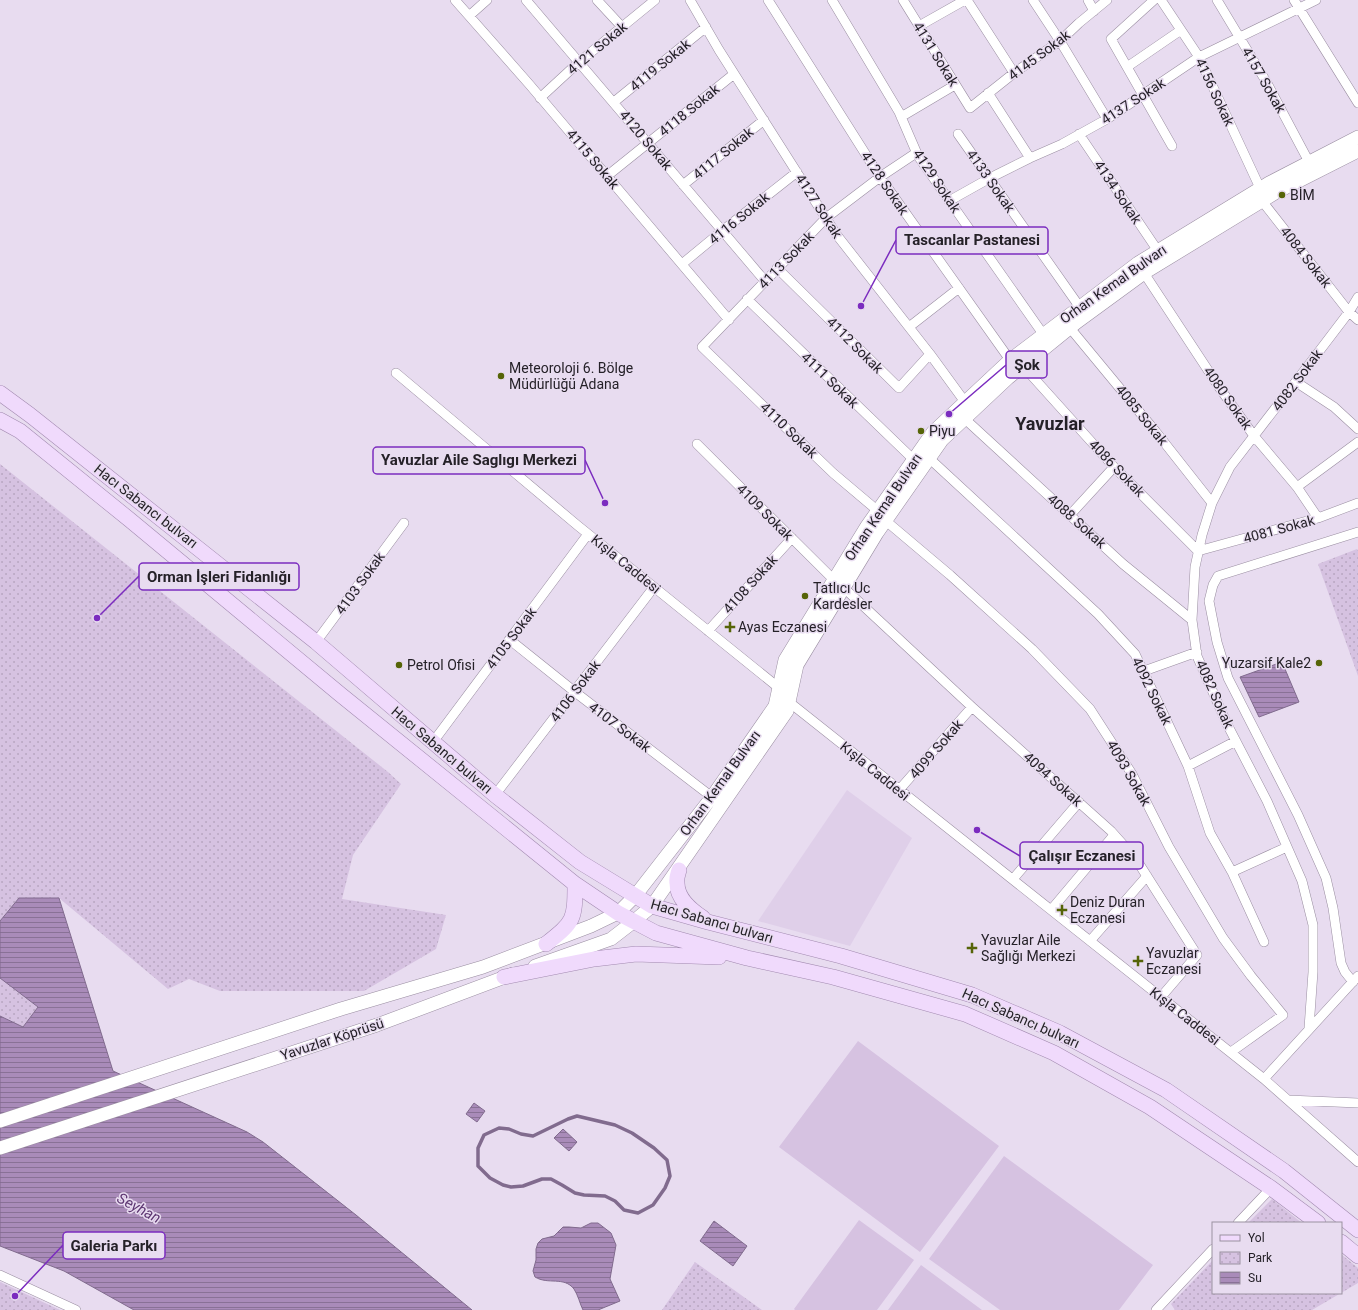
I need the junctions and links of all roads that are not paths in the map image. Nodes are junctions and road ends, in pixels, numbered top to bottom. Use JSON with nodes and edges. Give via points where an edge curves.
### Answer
{"nodes":[{"id":1,"x":455,"y":0,"type":"edge"},
{"id":2,"x":487,"y":0,"type":"edge"},
{"id":3,"x":526,"y":0,"type":"edge"},
{"id":4,"x":597,"y":0,"type":"edge"},
{"id":5,"x":656,"y":0,"type":"edge"},
{"id":6,"x":690,"y":0,"type":"edge"},
{"id":7,"x":768,"y":0,"type":"edge"},
{"id":8,"x":832,"y":0,"type":"edge"},
{"id":9,"x":903,"y":0,"type":"edge"},
{"id":10,"x":966,"y":0,"type":"edge"},
{"id":11,"x":1033,"y":0,"type":"edge"},
{"id":12,"x":1088,"y":0,"type":"edge"},
{"id":13,"x":1107,"y":0,"type":"edge"},
{"id":14,"x":1154,"y":0,"type":"edge"},
{"id":15,"x":1161,"y":0,"type":"edge"},
{"id":16,"x":1217,"y":0,"type":"edge"},
{"id":17,"x":1294,"y":0,"type":"edge"},
{"id":18,"x":1316,"y":0,"type":"edge"},
{"id":19,"x":1299,"y":8,"type":"junction"},
{"id":20,"x":1094,"y":11,"type":"junction"},
{"id":21,"x":469,"y":16,"type":"junction"},
{"id":22,"x":919,"y":26,"type":"junction"},
{"id":23,"x":622,"y":27,"type":"junction"},
{"id":24,"x":706,"y":27,"type":"junction"},
{"id":25,"x":1181,"y":30,"type":"junction"},
{"id":26,"x":1240,"y":37,"type":"junction"},
{"id":27,"x":1060,"y":41,"type":"junction"},
{"id":28,"x":1199,"y":57,"type":"junction"},
{"id":29,"x":579,"y":62,"type":"junction"},
{"id":30,"x":1127,"y":68,"type":"junction"},
{"id":31,"x":1014,"y":73,"type":"junction"},
{"id":32,"x":734,"y":74,"type":"junction"},
{"id":33,"x":956,"y":85,"type":"junction"},
{"id":34,"x":988,"y":93,"type":"junction"},
{"id":35,"x":1143,"y":96,"type":"junction"},
{"id":36,"x":540,"y":98,"type":"junction"},
{"id":37,"x":614,"y":102,"type":"junction"},
{"id":38,"x":1358,"y":103,"type":"edge"},
{"id":39,"x":970,"y":108,"type":"joint"},
{"id":40,"x":901,"y":117,"type":"junction"},
{"id":41,"x":1107,"y":119,"type":"junction"},
{"id":42,"x":764,"y":120,"type":"junction"},
{"id":43,"x":958,"y":134,"type":"dead end"},
{"id":44,"x":1079,"y":134,"type":"junction"},
{"id":45,"x":1358,"y":137,"type":"edge"},
{"id":46,"x":648,"y":143,"type":"junction"},
{"id":47,"x":1172,"y":146,"type":"dead end"},
{"id":48,"x":1358,"y":151,"type":"edge"},
{"id":49,"x":916,"y":153,"type":"junction"},
{"id":50,"x":1030,"y":158,"type":"junction"},
{"id":51,"x":1309,"y":162,"type":"junction"},
{"id":52,"x":797,"y":172,"type":"junction"},
{"id":53,"x":607,"y":176,"type":"junction"},
{"id":54,"x":880,"y":178,"type":"junction"},
{"id":55,"x":990,"y":178,"type":"junction"},
{"id":56,"x":683,"y":185,"type":"junction"},
{"id":57,"x":1261,"y":195,"type":"junction"},
{"id":58,"x":950,"y":201,"type":"junction"},
{"id":59,"x":826,"y":218,"type":"junction"},
{"id":60,"x":722,"y":230,"type":"junction"},
{"id":61,"x":1158,"y":251,"type":"junction"},
{"id":62,"x":682,"y":264,"type":"junction"},
{"id":63,"x":778,"y":268,"type":"junction"},
{"id":64,"x":1144,"y":273,"type":"junction"},
{"id":65,"x":765,"y":281,"type":"junction"},
{"id":66,"x":958,"y":288,"type":"junction"},
{"id":67,"x":1358,"y":297,"type":"edge"},
{"id":68,"x":748,"y":299,"type":"junction"},
{"id":69,"x":1079,"y":306,"type":"junction"},
{"id":70,"x":1349,"y":312,"type":"junction"},
{"id":71,"x":729,"y":320,"type":"junction"},
{"id":72,"x":1358,"y":320,"type":"edge"},
{"id":73,"x":909,"y":327,"type":"junction"},
{"id":74,"x":1070,"y":328,"type":"junction"},
{"id":75,"x":1043,"y":334,"type":"junction"},
{"id":76,"x":702,"y":348,"type":"joint"},
{"id":77,"x":930,"y":354,"type":"junction"},
{"id":78,"x":1010,"y":360,"type":"junction"},
{"id":79,"x":1023,"y":366,"type":"junction"},
{"id":80,"x":396,"y":373,"type":"dead end"},
{"id":81,"x":1296,"y":382,"type":"junction"},
{"id":82,"x":0,"y":393,"type":"edge"},
{"id":83,"x":965,"y":402,"type":"junction"},
{"id":84,"x":965,"y":419,"type":"junction"},
{"id":85,"x":0,"y":420,"type":"edge"},
{"id":86,"x":1358,"y":429,"type":"edge"},
{"id":87,"x":1254,"y":436,"type":"junction"},
{"id":88,"x":1358,"y":442,"type":"edge"},
{"id":89,"x":696,"y":444,"type":"dead end"},
{"id":90,"x":930,"y":459,"type":"junction"},
{"id":91,"x":914,"y":460,"type":"junction"},
{"id":92,"x":1114,"y":467,"type":"junction"},
{"id":93,"x":1297,"y":487,"type":"junction"},
{"id":94,"x":1358,"y":503,"type":"edge"},
{"id":95,"x":1212,"y":504,"type":"junction"},
{"id":96,"x":1070,"y":515,"type":"junction"},
{"id":97,"x":882,"y":516,"type":"junction"},
{"id":98,"x":1318,"y":518,"type":"junction"},
{"id":99,"x":404,"y":523,"type":"dead end"},
{"id":100,"x":1358,"y":532,"type":"edge"},
{"id":101,"x":588,"y":534,"type":"junction"},
{"id":102,"x":792,"y":538,"type":"junction"},
{"id":103,"x":1198,"y":551,"type":"junction"},
{"id":104,"x":839,"y":584,"type":"junction"},
{"id":105,"x":654,"y":587,"type":"junction"},
{"id":106,"x":1192,"y":620,"type":"junction"},
{"id":107,"x":708,"y":631,"type":"junction"},
{"id":108,"x":510,"y":640,"type":"junction"},
{"id":109,"x":316,"y":642,"type":"junction"},
{"id":110,"x":1197,"y":652,"type":"junction"},
{"id":111,"x":1144,"y":671,"type":"junction"},
{"id":112,"x":779,"y":688,"type":"junction"},
{"id":113,"x":575,"y":692,"type":"junction"},
{"id":114,"x":789,"y":702,"type":"junction"},
{"id":115,"x":972,"y":708,"type":"junction"},
{"id":116,"x":1236,"y":741,"type":"junction"},
{"id":117,"x":433,"y":742,"type":"junction"},
{"id":118,"x":1188,"y":766,"type":"junction"},
{"id":119,"x":899,"y":790,"type":"junction"},
{"id":120,"x":495,"y":795,"type":"junction"},
{"id":121,"x":712,"y":797,"type":"junction"},
{"id":122,"x":1079,"y":802,"type":"junction"},
{"id":123,"x":1114,"y":835,"type":"junction"},
{"id":124,"x":1287,"y":847,"type":"junction"},
{"id":125,"x":678,"y":870,"type":"junction"},
{"id":126,"x":1232,"y":872,"type":"junction"},
{"id":127,"x":1147,"y":876,"type":"junction"},
{"id":128,"x":1013,"y":879,"type":"junction"},
{"id":129,"x":575,"y":884,"type":"junction"},
{"id":130,"x":636,"y":896,"type":"junction"},
{"id":131,"x":652,"y":906,"type":"junction"},
{"id":132,"x":1052,"y":910,"type":"junction"},
{"id":133,"x":618,"y":913,"type":"junction"},
{"id":134,"x":633,"y":922,"type":"junction"},
{"id":135,"x":708,"y":922,"type":"junction"},
{"id":136,"x":1090,"y":941,"type":"junction"},
{"id":137,"x":1264,"y":942,"type":"dead end"},
{"id":138,"x":546,"y":944,"type":"junction"},
{"id":139,"x":747,"y":958,"type":"junction"},
{"id":140,"x":504,"y":977,"type":"junction"},
{"id":141,"x":1355,"y":979,"type":"edge"},
{"id":142,"x":1161,"y":997,"type":"junction"},
{"id":143,"x":1309,"y":1028,"type":"junction"},
{"id":144,"x":1231,"y":1052,"type":"junction"},
{"id":145,"x":1264,"y":1079,"type":"junction"},
{"id":146,"x":1288,"y":1100,"type":"junction"},
{"id":147,"x":1358,"y":1104,"type":"edge"},
{"id":148,"x":0,"y":1121,"type":"edge"},
{"id":149,"x":0,"y":1148,"type":"edge"},
{"id":150,"x":1358,"y":1162,"type":"edge"},
{"id":151,"x":1271,"y":1188,"type":"junction"},
{"id":152,"x":1239,"y":1222,"type":"edge"},
{"id":153,"x":1317,"y":1222,"type":"edge"},
{"id":154,"x":1358,"y":1230,"type":"edge"},
{"id":155,"x":1342,"y":1243,"type":"edge"},
{"id":156,"x":1212,"y":1251,"type":"edge"},
{"id":157,"x":1358,"y":1256,"type":"edge"},
{"id":158,"x":0,"y":1274,"type":"edge"},
{"id":159,"x":1165,"y":1306,"type":"edge"},
{"id":160,"x":76,"y":1310,"type":"edge"},
{"id":161,"x":1156,"y":1310,"type":"edge"}],
"edges":[{"from":1,"to":21,"type":"street","name":"4115 Sokak"},
{"from":2,"to":21,"type":"street"},
{"from":3,"to":29,"type":"street","name":"4120 Sokak"},
{"from":4,"to":23,"type":"street"},
{"from":5,"to":23,"type":"street","name":"4121 Sokak"},
{"from":6,"to":24,"type":"street","name":"4127 Sokak"},
{"from":7,"to":54,"type":"street","name":"4128 Sokak"},
{"from":8,"to":40,"type":"street","name":"4129 Sokak"},
{"from":9,"to":22,"type":"street","name":"4131 Sokak"},
{"from":10,"to":22,"type":"street"},
{"from":10,"to":31,"type":"street"},
{"from":11,"to":27,"type":"street"},
{"from":12,"to":20,"type":"street"},
{"from":13,"to":20,"type":"street","name":"4145 Sokak"},
{"from":14,"to":30,"type":"street","via":[[1111,39]]},
{"from":15,"to":25,"type":"street","name":"4156 Sokak"},
{"from":16,"to":26,"type":"street","name":"4157 Sokak"},
{"from":17,"to":19,"type":"street"},
{"from":18,"to":19,"type":"street","name":"4137 Sokak"},
{"from":19,"to":26,"type":"street","name":"4137 Sokak"},
{"from":19,"to":38,"type":"street"},
{"from":20,"to":27,"type":"street","name":"4145 Sokak"},
{"from":21,"to":36,"type":"street","name":"4115 Sokak"},
{"from":22,"to":33,"type":"street","name":"4131 Sokak"},
{"from":23,"to":29,"type":"street","name":"4121 Sokak"},
{"from":24,"to":32,"type":"street","name":"4127 Sokak"},
{"from":24,"to":37,"type":"street","name":"4119 Sokak"},
{"from":25,"to":28,"type":"street","name":"4156 Sokak"},
{"from":25,"to":30,"type":"street"},
{"from":26,"to":28,"type":"street","name":"4137 Sokak"},
{"from":26,"to":51,"type":"street","name":"4157 Sokak"},
{"from":27,"to":31,"type":"street","name":"4145 Sokak"},
{"from":27,"to":41,"type":"street"},
{"from":28,"to":35,"type":"street","name":"4137 Sokak"},
{"from":28,"to":57,"type":"street","name":"4156 Sokak"},
{"from":29,"to":36,"type":"street","name":"4121 Sokak"},
{"from":29,"to":37,"type":"street","name":"4120 Sokak"},
{"from":30,"to":35,"type":"street"},
{"from":31,"to":34,"type":"street","name":"4145 Sokak"},
{"from":32,"to":42,"type":"street","name":"4127 Sokak"},
{"from":32,"to":46,"type":"street","name":"4118 Sokak"},
{"from":33,"to":39,"type":"street","name":"4131 Sokak"},
{"from":33,"to":40,"type":"street"},
{"from":34,"to":39,"type":"street","name":"4145 Sokak"},
{"from":34,"to":50,"type":"street"},
{"from":35,"to":41,"type":"street","name":"4137 Sokak"},
{"from":35,"to":47,"type":"street"},
{"from":36,"to":53,"type":"street","name":"4115 Sokak"},
{"from":37,"to":46,"type":"street","name":"4120 Sokak"},
{"from":40,"to":49,"type":"street","name":"4129 Sokak"},
{"from":41,"to":44,"type":"street","name":"4137 Sokak"},
{"from":42,"to":52,"type":"street","name":"4127 Sokak"},
{"from":42,"to":56,"type":"street","name":"4117 Sokak"},
{"from":43,"to":55,"type":"street","name":"4133 Sokak"},
{"from":44,"to":50,"type":"street","name":"4137 Sokak"},
{"from":44,"to":61,"type":"street","name":"4134 Sokak"},
{"from":45,"to":51,"type":"main road","name":"Orhan Kemal Bulvarı"},
{"from":46,"to":53,"type":"street","name":"4118 Sokak"},
{"from":46,"to":56,"type":"street","name":"4120 Sokak"},
{"from":48,"to":57,"type":"main road","name":"Orhan Kemal Bulvarı","via":[[1275,193]]},
{"from":49,"to":54,"type":"street","name":"4113 Sokak"},
{"from":49,"to":58,"type":"street","name":"4129 Sokak"},
{"from":50,"to":55,"type":"street","name":"4137 Sokak"},
{"from":51,"to":57,"type":"main road","name":"Orhan Kemal Bulvarı"},
{"from":52,"to":59,"type":"street","name":"4127 Sokak"},
{"from":52,"to":60,"type":"street","name":"4116 Sokak"},
{"from":53,"to":62,"type":"street","name":"4115 Sokak"},
{"from":54,"to":59,"type":"street","name":"4113 Sokak"},
{"from":54,"to":66,"type":"street","name":"4128 Sokak"},
{"from":55,"to":58,"type":"street","name":"4137 Sokak"},
{"from":55,"to":69,"type":"street","name":"4133 Sokak"},
{"from":56,"to":60,"type":"street","name":"4120 Sokak"},
{"from":57,"to":61,"type":"main road","name":"Orhan Kemal Bulvarı"},
{"from":57,"to":64,"type":"main road","name":"Orhan Kemal Bulvarı"},
{"from":57,"to":70,"type":"street","name":"4084 Sokak"},
{"from":58,"to":75,"type":"street","name":"4129 Sokak"},
{"from":59,"to":63,"type":"street","name":"4113 Sokak"},
{"from":59,"to":73,"type":"street","name":"4127 Sokak"},
{"from":60,"to":62,"type":"street","name":"4116 Sokak"},
{"from":60,"to":65,"type":"street","name":"4120 Sokak"},
{"from":61,"to":69,"type":"main road","name":"Orhan Kemal Bulvarı"},
{"from":62,"to":71,"type":"street","name":"4115 Sokak"},
{"from":63,"to":65,"type":"street","name":"4113 Sokak"},
{"from":63,"to":77,"type":"street","name":"4112 Sokak","via":[[899,388]]},
{"from":64,"to":74,"type":"main road","name":"Orhan Kemal Bulvarı"},
{"from":64,"to":87,"type":"street","name":"4080 Sokak"},
{"from":65,"to":68,"type":"street","name":"4113 Sokak"},
{"from":66,"to":73,"type":"street"},
{"from":66,"to":78,"type":"street","name":"4128 Sokak"},
{"from":67,"to":70,"type":"street","name":"4082 Sokak"},
{"from":68,"to":71,"type":"street","name":"4113 Sokak"},
{"from":68,"to":91,"type":"street","name":"4111 Sokak"},
{"from":69,"to":75,"type":"main road","name":"Orhan Kemal Bulvarı"},
{"from":70,"to":72,"type":"street","name":"4084 Sokak"},
{"from":70,"to":81,"type":"street","name":"4082 Sokak"},
{"from":71,"to":76,"type":"street","name":"4113 Sokak"},
{"from":73,"to":77,"type":"street","name":"4127 Sokak"},
{"from":74,"to":79,"type":"main road","name":"Orhan Kemal Bulvarı"},
{"from":74,"to":95,"type":"street","name":"4085 Sokak"},
{"from":75,"to":78,"type":"main road","name":"Orhan Kemal Bulvarı"},
{"from":76,"to":97,"type":"street","name":"4110 Sokak"},
{"from":77,"to":83,"type":"street","name":"4127 Sokak"},
{"from":78,"to":83,"type":"main road","name":"Orhan Kemal Bulvarı"},
{"from":79,"to":84,"type":"main road","name":"Orhan Kemal Bulvarı"},
{"from":79,"to":92,"type":"street","name":"4086 Sokak"},
{"from":80,"to":101,"type":"street","name":"Kışla Caddesi"},
{"from":81,"to":86,"type":"street","via":[[1334,407]]},
{"from":81,"to":87,"type":"street","name":"4082 Sokak"},
{"from":82,"to":109,"type":"main road","name":"Hacı Sabancı bulvarı"},
{"from":83,"to":91,"type":"main road","name":"Orhan Kemal Bulvarı","via":[[933,432]]},
{"from":84,"to":90,"type":"main road","name":"Orhan Kemal Bulvarı","via":[[942,440]]},
{"from":84,"to":96,"type":"street","name":"4088 Sokak"},
{"from":85,"to":129,"type":"main road","name":"Hacı Sabancı bulvarı","via":[[20,431]]},
{"from":87,"to":93,"type":"street","name":"4080 Sokak"},
{"from":87,"to":95,"type":"street","name":"4082 Sokak","via":[[1230,467]]},
{"from":88,"to":93,"type":"street"},
{"from":89,"to":102,"type":"street","name":"4109 Sokak"},
{"from":90,"to":97,"type":"main road","name":"Orhan Kemal Bulvarı"},
{"from":90,"to":111,"type":"street","name":"4092 Sokak","via":[[1098,614],[1135,654]]},
{"from":91,"to":97,"type":"main road","name":"Orhan Kemal Bulvarı"},
{"from":92,"to":96,"type":"street"},
{"from":92,"to":103,"type":"street","name":"4086 Sokak"},
{"from":93,"to":98,"type":"street","name":"4080 Sokak"},
{"from":94,"to":98,"type":"street","name":"4081 Sokak"},
{"from":95,"to":103,"type":"street","name":"4082 Sokak"},
{"from":96,"to":106,"type":"street","name":"4088 Sokak","via":[[1123,564]]},
{"from":97,"to":104,"type":"main road","name":"Orhan Kemal Bulvarı"},
{"from":97,"to":144,"type":"street","name":"4093 Sokak","via":[[950,574],[1037,655],[1090,709],[1132,774],[1169,847],[1223,938],[1283,1015]]},
{"from":98,"to":103,"type":"street","name":"4081 Sokak"},
{"from":99,"to":109,"type":"street","name":"4103 Sokak"},
{"from":100,"to":141,"type":"street","via":[[1218,576],[1209,601],[1217,642],[1228,678],[1298,815],[1326,878],[1341,963],[1345,972]]},
{"from":101,"to":105,"type":"street","name":"Kışla Caddesi"},
{"from":101,"to":108,"type":"street","name":"4105 Sokak"},
{"from":102,"to":104,"type":"street","name":"4109 Sokak"},
{"from":102,"to":107,"type":"street","name":"4108 Sokak"},
{"from":103,"to":106,"type":"street","name":"4082 Sokak"},
{"from":104,"to":112,"type":"main road","name":"Orhan Kemal Bulvarı","via":[[785,660]]},
{"from":104,"to":114,"type":"main road","name":"Orhan Kemal Bulvarı","via":[[797,665]]},
{"from":104,"to":115,"type":"street","name":"4094 Sokak"},
{"from":105,"to":107,"type":"street","name":"Kışla Caddesi"},
{"from":105,"to":113,"type":"street","name":"4106 Sokak"},
{"from":106,"to":110,"type":"street","name":"4082 Sokak"},
{"from":107,"to":112,"type":"street","name":"Kışla Caddesi"},
{"from":108,"to":113,"type":"street","name":"4107 Sokak"},
{"from":108,"to":117,"type":"street","name":"4105 Sokak"},
{"from":109,"to":117,"type":"main road","name":"Hacı Sabancı bulvarı"},
{"from":110,"to":111,"type":"street"},
{"from":110,"to":116,"type":"street","name":"4082 Sokak"},
{"from":111,"to":118,"type":"street","name":"4092 Sokak"},
{"from":112,"to":114,"type":"street","name":"Kışla Caddesi"},
{"from":112,"to":121,"type":"main road","name":"Orhan Kemal Bulvarı","via":[[775,706]]},
{"from":113,"to":120,"type":"street","name":"4106 Sokak"},
{"from":113,"to":121,"type":"street","name":"4107 Sokak"},
{"from":114,"to":119,"type":"street","name":"Kışla Caddesi"},
{"from":114,"to":125,"type":"main road","name":"Orhan Kemal Bulvarı","via":[[787,711]]},
{"from":115,"to":119,"type":"street","name":"4099 Sokak"},
{"from":115,"to":122,"type":"street","name":"4094 Sokak"},
{"from":116,"to":118,"type":"street"},
{"from":116,"to":124,"type":"street","name":"4082 Sokak","via":[[1267,800]]},
{"from":117,"to":120,"type":"main road","name":"Hacı Sabancı bulvarı"},
{"from":118,"to":126,"type":"street","name":"4092 Sokak","via":[[1210,833]]},
{"from":119,"to":128,"type":"street","name":"Kışla Caddesi"},
{"from":120,"to":130,"type":"main road","name":"Hacı Sabancı bulvarı","via":[[580,862]]},
{"from":121,"to":130,"type":"main road","name":"Orhan Kemal Bulvarı"},
{"from":122,"to":123,"type":"street","name":"4094 Sokak"},
{"from":122,"to":128,"type":"street"},
{"from":123,"to":127,"type":"street","name":"4094 Sokak","via":[[1136,859]]},
{"from":123,"to":132,"type":"street"},
{"from":124,"to":126,"type":"street"},
{"from":124,"to":143,"type":"street","name":"4082 Sokak","via":[[1302,881],[1313,925]]},
{"from":125,"to":131,"type":"main road","name":"Orhan Kemal Bulvarı"},
{"from":125,"to":135,"type":"main road","via":[[676,883],[680,895],[686,904]]},
{"from":126,"to":137,"type":"street","name":"4092 Sokak"},
{"from":127,"to":136,"type":"street"},
{"from":127,"to":142,"type":"street","name":"4094 Sokak","via":[[1197,955]]},
{"from":128,"to":132,"type":"street","name":"Kışla Caddesi"},
{"from":129,"to":133,"type":"main road","name":"Hacı Sabancı bulvarı"},
{"from":129,"to":138,"type":"main road","via":[[575,908],[572,919],[564,930]]},
{"from":130,"to":131,"type":"main road","name":"Hacı Sabancı bulvarı"},
{"from":130,"to":133,"type":"main road","name":"Orhan Kemal Bulvarı"},
{"from":131,"to":134,"type":"main road","name":"Yavuzlar Köprüsü"},
{"from":131,"to":135,"type":"main road","name":"Hacı Sabancı bulvarı"},
{"from":132,"to":136,"type":"street","name":"Kışla Caddesi"},
{"from":133,"to":134,"type":"main road","name":"Hacı Sabancı bulvarı"},
{"from":133,"to":138,"type":"main road","name":"Yavuzlar Köprüsü"},
{"from":134,"to":139,"type":"main road","name":"Hacı Sabancı bulvarı","via":[[656,933]]},
{"from":134,"to":140,"type":"main road","name":"Yavuzlar Köprüsü","via":[[610,939]]},
{"from":135,"to":154,"type":"main road","name":"Hacı Sabancı bulvarı","via":[[841,956],[972,995],[1060,1034],[1166,1090],[1284,1171]]},
{"from":136,"to":142,"type":"street","name":"Kışla Caddesi"},
{"from":138,"to":148,"type":"main road","name":"Yavuzlar Köprüsü","via":[[483,967],[341,1009]]},
{"from":139,"to":140,"type":"main road","via":[[636,954],[594,959]]},
{"from":139,"to":151,"type":"main road","name":"Hacı Sabancı bulvarı","via":[[833,977],[966,1014],[1054,1053],[1150,1107]]},
{"from":140,"to":149,"type":"main road","name":"Yavuzlar Köprüsü","via":[[377,1025]]},
{"from":141,"to":143,"type":"street"},
{"from":142,"to":144,"type":"street","name":"Kışla Caddesi"},
{"from":143,"to":145,"type":"street"},
{"from":144,"to":145,"type":"street","name":"Kışla Caddesi"},
{"from":145,"to":146,"type":"street","name":"Kışla Caddesi"},
{"from":146,"to":147,"type":"street"},
{"from":146,"to":150,"type":"street","name":"Kışla Caddesi"},
{"from":151,"to":152,"type":"street"},
{"from":151,"to":153,"type":"main road","name":"Hacı Sabancı bulvarı"},
{"from":155,"to":157,"type":"main road"},
{"from":156,"to":159,"type":"street"},
{"from":158,"to":160,"type":"street"},
{"from":159,"to":161,"type":"street"}]}
